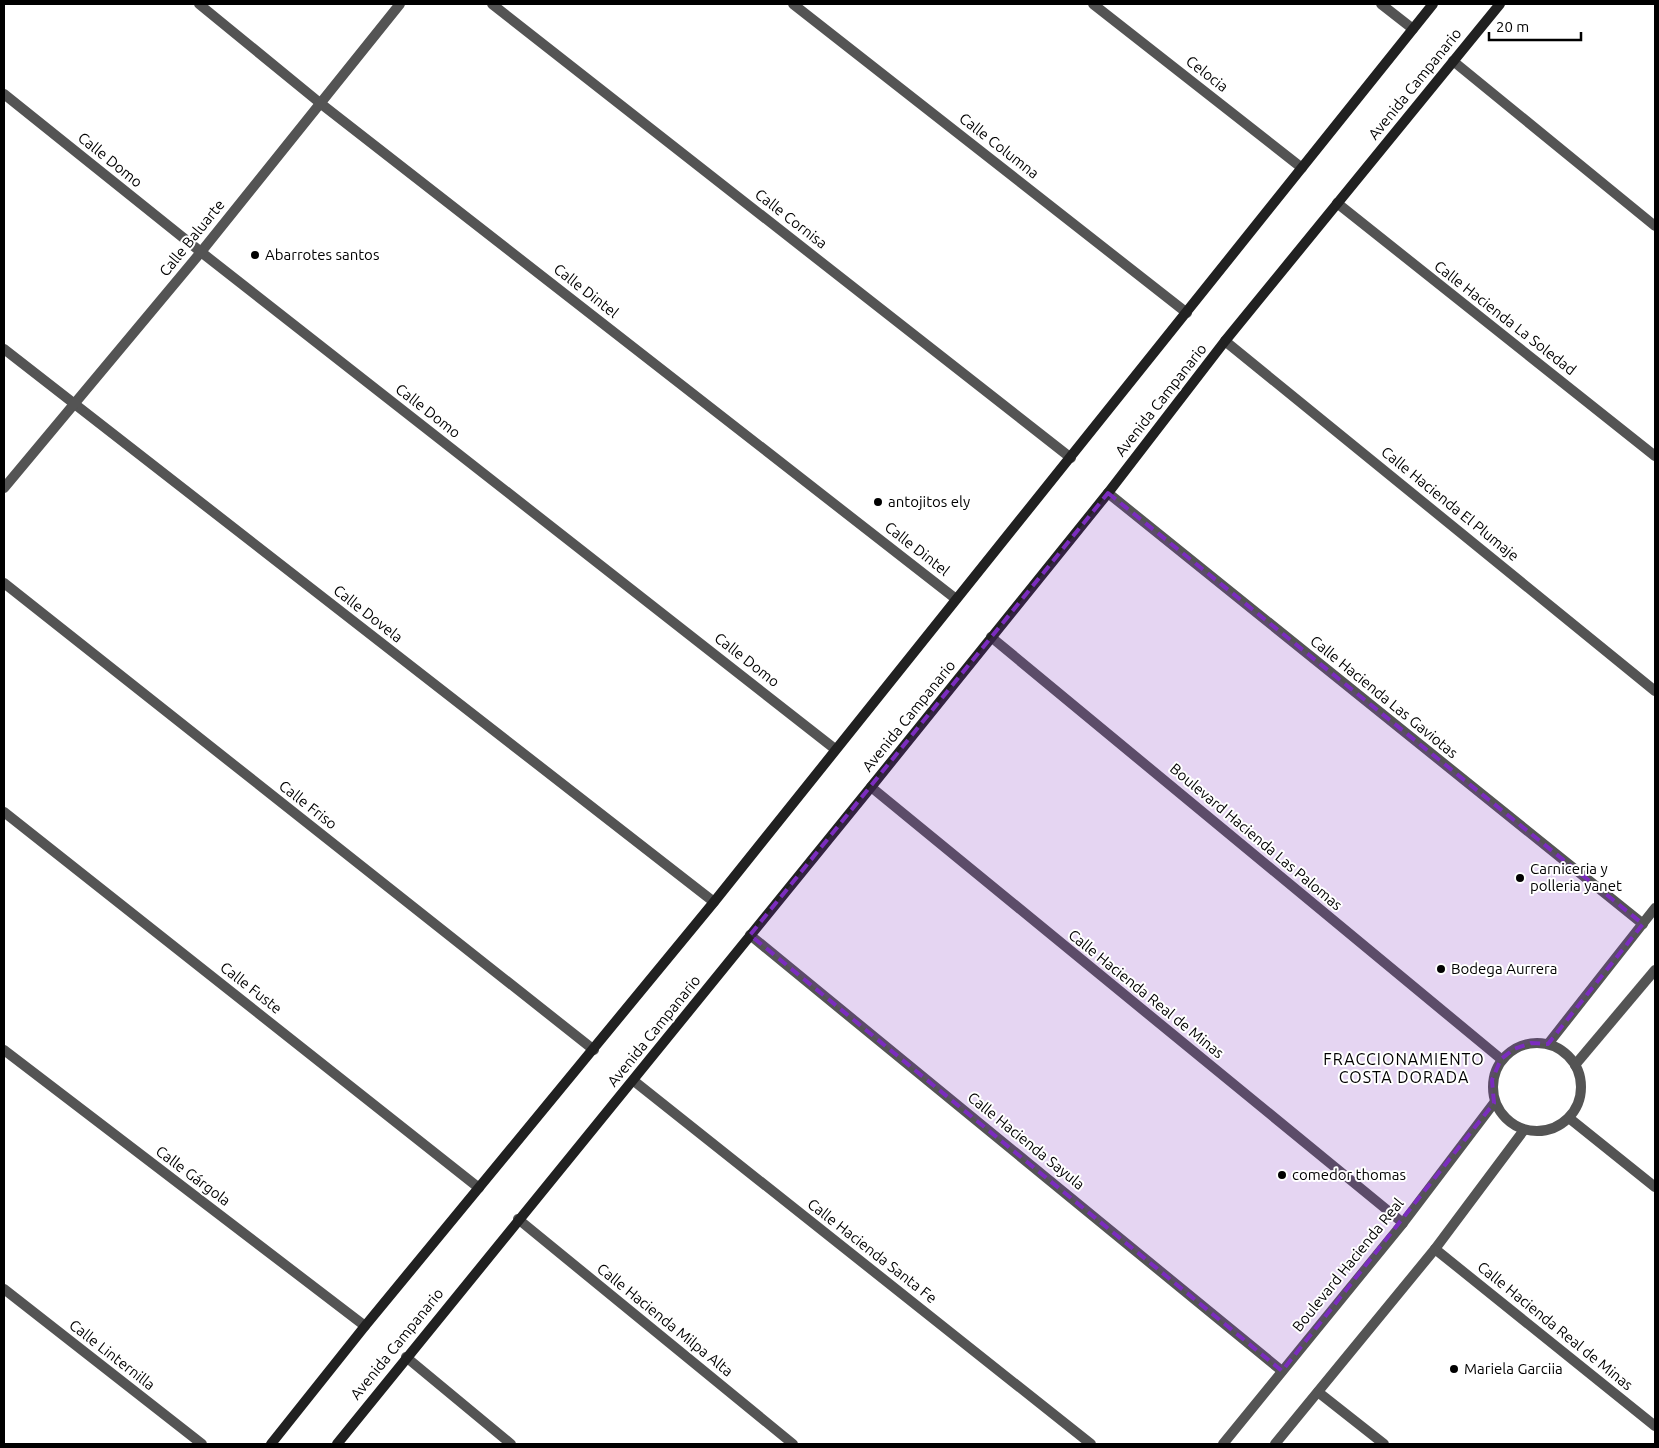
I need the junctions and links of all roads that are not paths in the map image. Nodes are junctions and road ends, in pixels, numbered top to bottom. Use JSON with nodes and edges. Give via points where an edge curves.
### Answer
{"nodes":[{"id":1,"x":199,"y":4,"type":"edge"},
{"id":2,"x":400,"y":4,"type":"edge"},
{"id":3,"x":492,"y":4,"type":"edge"},
{"id":4,"x":793,"y":4,"type":"edge"},
{"id":5,"x":1093,"y":4,"type":"edge"},
{"id":6,"x":1381,"y":4,"type":"edge"},
{"id":7,"x":1433,"y":4,"type":"edge"},
{"id":8,"x":1500,"y":4,"type":"edge"},
{"id":9,"x":1413,"y":29,"type":"junction"},
{"id":10,"x":1453,"y":61,"type":"junction"},
{"id":11,"x":4,"y":94,"type":"edge"},
{"id":12,"x":320,"y":103,"type":"junction"},
{"id":13,"x":1302,"y":168,"type":"junction"},
{"id":14,"x":1337,"y":203,"type":"junction"},
{"id":15,"x":1655,"y":226,"type":"edge"},
{"id":16,"x":201,"y":252,"type":"junction"},
{"id":17,"x":1186,"y":312,"type":"junction"},
{"id":18,"x":1225,"y":341,"type":"junction"},
{"id":19,"x":4,"y":348,"type":"edge"},
{"id":20,"x":73,"y":404,"type":"junction"},
{"id":21,"x":1655,"y":456,"type":"edge"},
{"id":22,"x":1071,"y":458,"type":"junction"},
{"id":23,"x":4,"y":488,"type":"edge"},
{"id":24,"x":1108,"y":493,"type":"junction"},
{"id":25,"x":4,"y":583,"type":"edge"},
{"id":26,"x":956,"y":599,"type":"junction"},
{"id":27,"x":991,"y":637,"type":"junction"},
{"id":28,"x":1655,"y":691,"type":"edge"},
{"id":29,"x":835,"y":749,"type":"junction"},
{"id":30,"x":871,"y":787,"type":"junction"},
{"id":31,"x":4,"y":812,"type":"edge"},
{"id":32,"x":714,"y":902,"type":"junction"},
{"id":33,"x":1655,"y":908,"type":"edge"},
{"id":34,"x":1643,"y":924,"type":"junction"},
{"id":35,"x":750,"y":935,"type":"junction"},
{"id":36,"x":1655,"y":970,"type":"edge"},
{"id":37,"x":1548,"y":1044,"type":"junction"},
{"id":38,"x":4,"y":1050,"type":"edge"},
{"id":39,"x":594,"y":1050,"type":"junction"},
{"id":40,"x":1501,"y":1059,"type":"junction"},
{"id":41,"x":1575,"y":1065,"type":"junction"},
{"id":42,"x":634,"y":1081,"type":"junction"},
{"id":43,"x":1494,"y":1103,"type":"junction"},
{"id":44,"x":1569,"y":1118,"type":"junction"},
{"id":45,"x":1524,"y":1130,"type":"junction"},
{"id":46,"x":1655,"y":1187,"type":"edge"},
{"id":47,"x":479,"y":1188,"type":"junction"},
{"id":48,"x":518,"y":1219,"type":"junction"},
{"id":49,"x":1402,"y":1224,"type":"junction"},
{"id":50,"x":1435,"y":1249,"type":"junction"},
{"id":51,"x":4,"y":1289,"type":"edge"},
{"id":52,"x":365,"y":1326,"type":"junction"},
{"id":53,"x":406,"y":1358,"type":"junction"},
{"id":54,"x":1282,"y":1371,"type":"junction"},
{"id":55,"x":1318,"y":1392,"type":"junction"},
{"id":56,"x":1655,"y":1426,"type":"edge"},
{"id":57,"x":202,"y":1444,"type":"edge"},
{"id":58,"x":272,"y":1444,"type":"edge"},
{"id":59,"x":337,"y":1444,"type":"edge"},
{"id":60,"x":511,"y":1444,"type":"edge"},
{"id":61,"x":793,"y":1444,"type":"edge"},
{"id":62,"x":1091,"y":1444,"type":"edge"},
{"id":63,"x":1224,"y":1444,"type":"edge"},
{"id":64,"x":1275,"y":1444,"type":"edge"},
{"id":65,"x":1384,"y":1444,"type":"edge"}],
"edges":[{"from":1,"to":12,"type":"street","name":"Calle Dintel"},
{"from":2,"to":12,"type":"street","name":"Calle Baluarte"},
{"from":3,"to":22,"type":"street","name":"Calle Cornisa"},
{"from":4,"to":17,"type":"street","name":"Calle Columna"},
{"from":5,"to":13,"type":"street","name":"Celocia"},
{"from":6,"to":9,"type":"street"},
{"from":7,"to":9,"type":"street"},
{"from":8,"to":10,"type":"street","name":"Avenida Campanario"},
{"from":9,"to":13,"type":"street"},
{"from":10,"to":14,"type":"street","name":"Avenida Campanario"},
{"from":10,"to":15,"type":"street"},
{"from":11,"to":16,"type":"street","name":"Calle Domo"},
{"from":12,"to":16,"type":"street","name":"Calle Baluarte"},
{"from":12,"to":26,"type":"street","name":"Calle Dintel"},
{"from":13,"to":17,"type":"street"},
{"from":14,"to":18,"type":"street","name":"Avenida Campanario"},
{"from":14,"to":21,"type":"street","name":"Calle Hacienda La Soledad"},
{"from":16,"to":20,"type":"street","name":"Calle Baluarte"},
{"from":16,"to":29,"type":"street","name":"Calle Domo"},
{"from":17,"to":22,"type":"street"},
{"from":18,"to":24,"type":"street","name":"Avenida Campanario"},
{"from":18,"to":28,"type":"street","name":"Calle Hacienda El Plumaje"},
{"from":19,"to":20,"type":"street","name":"Calle Dovela"},
{"from":20,"to":23,"type":"street","name":"Calle Baluarte"},
{"from":20,"to":32,"type":"street","name":"Calle Dovela"},
{"from":22,"to":26,"type":"street"},
{"from":24,"to":27,"type":"street","name":"Avenida Campanario"},
{"from":24,"to":34,"type":"street","name":"Calle Hacienda Las Gaviotas"},
{"from":25,"to":39,"type":"street","name":"Calle Friso"},
{"from":26,"to":29,"type":"street"},
{"from":27,"to":30,"type":"street","name":"Avenida Campanario"},
{"from":27,"to":40,"type":"street","name":"Boulevard Hacienda Las Palomas"},
{"from":29,"to":32,"type":"street"},
{"from":30,"to":35,"type":"street","name":"Avenida Campanario"},
{"from":30,"to":49,"type":"street","name":"Calle Hacienda Real de Minas"},
{"from":31,"to":47,"type":"street","name":"Calle Fuste"},
{"from":32,"to":39,"type":"street"},
{"from":33,"to":34,"type":"street"},
{"from":34,"to":37,"type":"street"},
{"from":35,"to":42,"type":"street","name":"Avenida Campanario"},
{"from":35,"to":54,"type":"street","name":"Calle Hacienda Sayula"},
{"from":36,"to":41,"type":"street"},
{"from":37,"to":40,"type":"street","via":[[1531,1043],[1514,1048]]},
{"from":37,"to":41,"type":"street","via":[[1564,1052]]},
{"from":38,"to":52,"type":"street","name":"Calle Gárgola"},
{"from":39,"to":47,"type":"street"},
{"from":40,"to":43,"type":"street","via":[[1492,1080]]},
{"from":41,"to":44,"type":"street","via":[[1581,1083],[1579,1102]]},
{"from":42,"to":48,"type":"street","name":"Avenida Campanario"},
{"from":42,"to":62,"type":"street","name":"Calle Hacienda Santa Fe"},
{"from":43,"to":45,"type":"street","via":[[1506,1120]]},
{"from":43,"to":49,"type":"street","name":"Boulevard Hacienda Real"},
{"from":44,"to":45,"type":"street","via":[[1548,1131]]},
{"from":44,"to":46,"type":"street"},
{"from":45,"to":50,"type":"street"},
{"from":47,"to":52,"type":"street"},
{"from":48,"to":53,"type":"street","name":"Avenida Campanario"},
{"from":48,"to":61,"type":"street","name":"Calle Hacienda Milpa Alta"},
{"from":49,"to":54,"type":"street","name":"Boulevard Hacienda Real"},
{"from":50,"to":55,"type":"street"},
{"from":50,"to":56,"type":"street","name":"Calle Hacienda Real de Minas"},
{"from":51,"to":57,"type":"street","name":"Calle Linternilla"},
{"from":52,"to":58,"type":"street"},
{"from":53,"to":59,"type":"street","name":"Avenida Campanario"},
{"from":53,"to":60,"type":"street"},
{"from":54,"to":63,"type":"street","name":"Boulevard Hacienda Real"},
{"from":55,"to":64,"type":"street"},
{"from":55,"to":65,"type":"street"}]}
